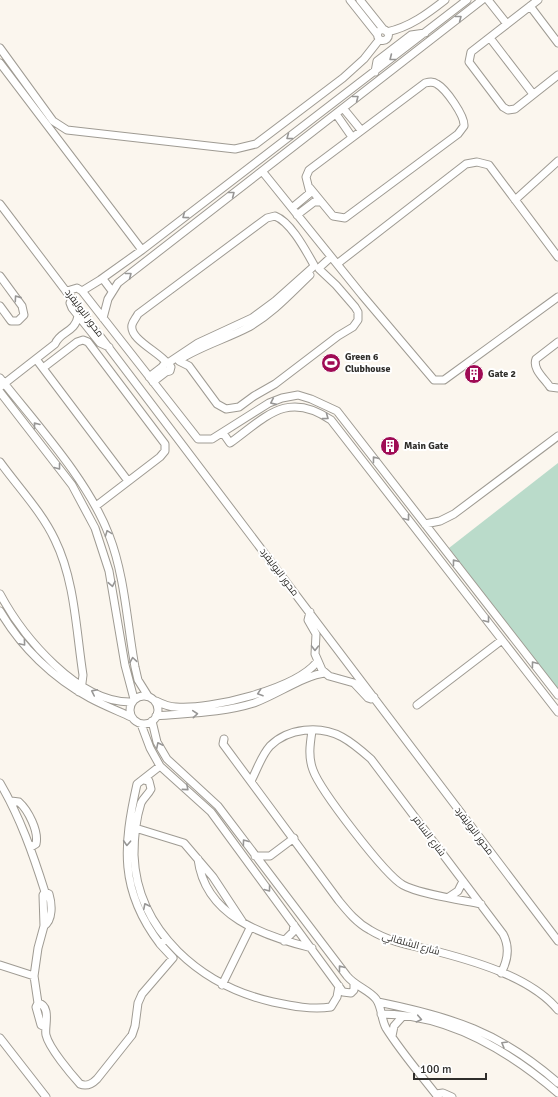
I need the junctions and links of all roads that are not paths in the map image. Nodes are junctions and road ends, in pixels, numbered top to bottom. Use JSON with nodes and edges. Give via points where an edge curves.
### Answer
{"nodes":[{"id":1,"x":350,"y":0,"type":"edge"},
{"id":2,"x":360,"y":0,"type":"edge"},
{"id":3,"x":445,"y":0,"type":"edge"},
{"id":4,"x":467,"y":0,"type":"edge"},
{"id":5,"x":482,"y":0,"type":"edge"},
{"id":6,"x":488,"y":0,"type":"edge"},
{"id":7,"x":538,"y":0,"type":"edge"},
{"id":8,"x":530,"y":6,"type":"junction"},
{"id":9,"x":507,"y":24,"type":"junction"},
{"id":10,"x":425,"y":33,"type":"junction"},
{"id":11,"x":383,"y":35,"type":"junction"},
{"id":12,"x":490,"y":38,"type":"junction"},
{"id":13,"x":558,"y":43,"type":"edge"},
{"id":14,"x":400,"y":44,"type":"junction"},
{"id":15,"x":0,"y":48,"type":"edge"},
{"id":16,"x":388,"y":53,"type":"junction"},
{"id":17,"x":0,"y":63,"type":"edge"},
{"id":18,"x":375,"y":72,"type":"junction"},
{"id":19,"x":558,"y":74,"type":"edge"},
{"id":20,"x":533,"y":94,"type":"junction"},
{"id":21,"x":343,"y":108,"type":"junction"},
{"id":22,"x":336,"y":114,"type":"junction"},
{"id":23,"x":361,"y":130,"type":"junction"},
{"id":24,"x":352,"y":137,"type":"junction"},
{"id":25,"x":558,"y":161,"type":"edge"},
{"id":26,"x":262,"y":171,"type":"junction"},
{"id":27,"x":310,"y":188,"type":"junction"},
{"id":28,"x":515,"y":200,"type":"junction"},
{"id":29,"x":301,"y":201,"type":"junction"},
{"id":30,"x":322,"y":202,"type":"junction"},
{"id":31,"x":0,"y":204,"type":"edge"},
{"id":32,"x":306,"y":207,"type":"junction"},
{"id":33,"x":292,"y":208,"type":"junction"},
{"id":34,"x":297,"y":215,"type":"junction"},
{"id":35,"x":142,"y":250,"type":"junction"},
{"id":36,"x":330,"y":256,"type":"junction"},
{"id":37,"x":558,"y":257,"type":"edge"},
{"id":38,"x":337,"y":264,"type":"junction"},
{"id":39,"x":316,"y":268,"type":"junction"},
{"id":40,"x":0,"y":276,"type":"edge"},
{"id":41,"x":103,"y":279,"type":"junction"},
{"id":42,"x":67,"y":291,"type":"junction"},
{"id":43,"x":82,"y":291,"type":"junction"},
{"id":44,"x":112,"y":291,"type":"junction"},
{"id":45,"x":558,"y":297,"type":"edge"},
{"id":46,"x":72,"y":298,"type":"junction"},
{"id":47,"x":0,"y":306,"type":"edge"},
{"id":48,"x":78,"y":316,"type":"junction"},
{"id":49,"x":103,"y":318,"type":"junction"},
{"id":50,"x":89,"y":330,"type":"junction"},
{"id":51,"x":65,"y":337,"type":"junction"},
{"id":52,"x":558,"y":342,"type":"edge"},
{"id":53,"x":199,"y":345,"type":"junction"},
{"id":54,"x":110,"y":348,"type":"junction"},
{"id":55,"x":187,"y":356,"type":"junction"},
{"id":56,"x":36,"y":359,"type":"junction"},
{"id":57,"x":179,"y":361,"type":"junction"},
{"id":58,"x":166,"y":366,"type":"junction"},
{"id":59,"x":189,"y":366,"type":"junction"},
{"id":60,"x":43,"y":368,"type":"junction"},
{"id":61,"x":151,"y":380,"type":"junction"},
{"id":62,"x":1,"y":383,"type":"edge"},
{"id":63,"x":558,"y":388,"type":"edge"},
{"id":64,"x":0,"y":392,"type":"edge"},
{"id":65,"x":223,"y":433,"type":"junction"},
{"id":66,"x":558,"y":436,"type":"edge"},
{"id":67,"x":0,"y":462,"type":"edge"},
{"id":68,"x":128,"y":481,"type":"junction"},
{"id":69,"x":96,"y":506,"type":"junction"},
{"id":70,"x":425,"y":524,"type":"junction"},
{"id":71,"x":0,"y":594,"type":"edge"},
{"id":72,"x":0,"y":611,"type":"edge"},
{"id":73,"x":310,"y":612,"type":"junction"},
{"id":74,"x":502,"y":640,"type":"junction"},
{"id":75,"x":317,"y":662,"type":"junction"},
{"id":76,"x":325,"y":673,"type":"junction"},
{"id":77,"x":80,"y":689,"type":"junction"},
{"id":78,"x":558,"y":695,"type":"edge"},
{"id":79,"x":148,"y":696,"type":"junction"},
{"id":80,"x":374,"y":697,"type":"junction"},
{"id":81,"x":132,"y":700,"type":"junction"},
{"id":82,"x":156,"y":702,"type":"junction"},
{"id":83,"x":417,"y":705,"type":"dead end"},
{"id":84,"x":558,"y":712,"type":"edge"},
{"id":85,"x":131,"y":718,"type":"junction"},
{"id":86,"x":154,"y":719,"type":"junction"},
{"id":87,"x":141,"y":724,"type":"junction"},
{"id":88,"x":312,"y":730,"type":"junction"},
{"id":89,"x":224,"y":739,"type":"dead end"},
{"id":90,"x":160,"y":766,"type":"junction"},
{"id":91,"x":144,"y":780,"type":"junction"},
{"id":92,"x":251,"y":781,"type":"junction"},
{"id":93,"x":0,"y":783,"type":"edge"},
{"id":94,"x":138,"y":791,"type":"junction"},
{"id":95,"x":146,"y":795,"type":"junction"},
{"id":96,"x":128,"y":826,"type":"junction"},
{"id":97,"x":136,"y":828,"type":"junction"},
{"id":98,"x":294,"y":838,"type":"junction"},
{"id":99,"x":255,"y":856,"type":"junction"},
{"id":100,"x":270,"y":856,"type":"junction"},
{"id":101,"x":198,"y":859,"type":"junction"},
{"id":102,"x":266,"y":872,"type":"junction"},
{"id":103,"x":463,"y":881,"type":"junction"},
{"id":104,"x":449,"y":897,"type":"junction"},
{"id":105,"x":481,"y":904,"type":"junction"},
{"id":106,"x":242,"y":921,"type":"junction"},
{"id":107,"x":294,"y":925,"type":"junction"},
{"id":108,"x":250,"y":928,"type":"junction"},
{"id":109,"x":284,"y":941,"type":"junction"},
{"id":110,"x":558,"y":941,"type":"edge"},
{"id":111,"x":163,"y":942,"type":"junction"},
{"id":112,"x":312,"y":948,"type":"junction"},
{"id":113,"x":0,"y":965,"type":"edge"},
{"id":114,"x":501,"y":973,"type":"junction"},
{"id":115,"x":34,"y":976,"type":"junction"},
{"id":116,"x":354,"y":984,"type":"junction"},
{"id":117,"x":222,"y":985,"type":"junction"},
{"id":118,"x":339,"y":986,"type":"junction"},
{"id":119,"x":378,"y":1002,"type":"junction"},
{"id":120,"x":558,"y":1010,"type":"edge"},
{"id":121,"x":381,"y":1014,"type":"junction"},
{"id":122,"x":403,"y":1016,"type":"junction"},
{"id":123,"x":392,"y":1036,"type":"junction"},
{"id":124,"x":0,"y":1038,"type":"edge"},
{"id":125,"x":539,"y":1073,"type":"junction"},
{"id":126,"x":558,"y":1083,"type":"edge"},
{"id":127,"x":558,"y":1093,"type":"edge"},
{"id":128,"x":437,"y":1096,"type":"edge"},
{"id":129,"x":46,"y":1097,"type":"edge"},
{"id":130,"x":452,"y":1097,"type":"edge"}],
"edges":[{"from":1,"to":11,"type":"street"},
{"from":2,"to":11,"type":"street"},
{"from":3,"to":11,"type":"street","via":[[417,21]]},
{"from":4,"to":10,"type":"street"},
{"from":21,"to":5,"type":"street","one_way":true},
{"from":6,"to":9,"type":"street"},
{"from":7,"to":8,"type":"street"},
{"from":8,"to":9,"type":"street"},
{"from":8,"to":13,"type":"street"},
{"from":9,"to":12,"type":"street"},
{"from":10,"to":14,"type":"street","via":[[411,35]]},
{"from":10,"to":18,"type":"street","one_way":true},
{"from":11,"to":14,"type":"street","via":[[395,38]]},
{"from":11,"to":15,"type":"street","via":[[364,59],[347,74],[256,144],[235,149],[67,130],[53,121]]},
{"from":11,"to":16,"type":"street"},
{"from":12,"to":20,"type":"street"},
{"from":12,"to":20,"type":"street","via":[[471,52],[470,65],[505,109],[514,109]]},
{"from":14,"to":16,"type":"street"},
{"from":16,"to":18,"type":"street","via":[[377,61]]},
{"from":17,"to":35,"type":"street"},
{"from":18,"to":35,"type":"street","one_way":true},
{"from":19,"to":20,"type":"street"},
{"from":21,"to":22,"type":"street"},
{"from":21,"to":23,"type":"street"},
{"from":22,"to":24,"type":"street"},
{"from":22,"to":26,"type":"street"},
{"from":23,"to":24,"type":"street"},
{"from":23,"to":30,"type":"street","via":[[429,82],[438,84],[464,120],[464,126],[458,134],[349,216],[337,218]]},
{"from":24,"to":27,"type":"street","via":[[310,170],[306,178]]},
{"from":25,"to":28,"type":"street"},
{"from":26,"to":33,"type":"street"},
{"from":44,"to":26,"type":"street","one_way":true},
{"from":27,"to":29,"type":"street","via":[[310,193]]},
{"from":27,"to":30,"type":"street"},
{"from":28,"to":37,"type":"street"},
{"from":28,"to":38,"type":"street","via":[[489,165],[471,162]]},
{"from":29,"to":32,"type":"street"},
{"from":29,"to":33,"type":"street"},
{"from":30,"to":32,"type":"street","via":[[314,202]]},
{"from":31,"to":42,"type":"street","name":"محور البوليفرد"},
{"from":32,"to":34,"type":"street"},
{"from":33,"to":34,"type":"street"},
{"from":34,"to":36,"type":"street"},
{"from":35,"to":41,"type":"street"},
{"from":36,"to":38,"type":"street"},
{"from":36,"to":39,"type":"street"},
{"from":38,"to":45,"type":"street","via":[[437,381],[444,380]]},
{"from":39,"to":53,"type":"street","via":[[280,305],[254,321]]},
{"from":39,"to":58,"type":"street","via":[[285,222],[275,216],[267,218],[138,314],[133,322],[132,332],[160,356]]},
{"from":39,"to":59,"type":"street","via":[[332,280],[355,307],[358,317],[353,327],[275,384],[234,409],[219,406]]},
{"from":47,"to":40,"type":"street","one_way":true,"via":[[12,321],[18,321],[24,315],[22,306]]},
{"from":41,"to":43,"type":"street"},
{"from":41,"to":44,"type":"street"},
{"from":42,"to":43,"type":"street","via":[[77,288]]},
{"from":42,"to":46,"type":"street","name":"محور البوليفرد"},
{"from":43,"to":49,"type":"street"},
{"from":44,"to":49,"type":"street"},
{"from":46,"to":48,"type":"street","via":[[70,305]]},
{"from":46,"to":54,"type":"street","name":"محور البوليفرد"},
{"from":48,"to":50,"type":"street"},
{"from":48,"to":51,"type":"street","via":[[75,326]]},
{"from":49,"to":61,"type":"street"},
{"from":50,"to":51,"type":"street","via":[[78,329]]},
{"from":50,"to":54,"type":"street","via":[[102,345]]},
{"from":51,"to":56,"type":"street","via":[[58,339]]},
{"from":52,"to":63,"type":"street","via":[[534,362],[550,387]]},
{"from":53,"to":55,"type":"street"},
{"from":53,"to":58,"type":"street"},
{"from":54,"to":73,"type":"street","name":"محور البوليفرد"},
{"from":55,"to":57,"type":"street"},
{"from":55,"to":59,"type":"street"},
{"from":56,"to":60,"type":"street"},
{"from":56,"to":62,"type":"street"},
{"from":57,"to":58,"type":"street"},
{"from":57,"to":59,"type":"street"},
{"from":58,"to":61,"type":"street"},
{"from":60,"to":68,"type":"street"},
{"from":60,"to":68,"type":"street","via":[[83,340],[90,344],[102,359],[165,444],[163,454]]},
{"from":61,"to":65,"type":"street","via":[[198,439],[209,440]]},
{"from":69,"to":62,"type":"street","one_way":true,"via":[[54,447]]},
{"from":64,"to":81,"type":"street","one_way":true,"via":[[72,485],[95,528],[109,571]]},
{"from":70,"to":65,"type":"street","one_way":true,"via":[[337,411],[324,404],[298,395],[282,398],[268,403]]},
{"from":65,"to":74,"type":"street","one_way":true,"via":[[230,443],[270,413],[286,406],[316,410],[330,420]]},
{"from":66,"to":70,"type":"street","via":[[454,514],[440,521]]},
{"from":67,"to":77,"type":"street","via":[[48,527],[60,550],[72,600],[82,675]]},
{"from":68,"to":69,"type":"street"},
{"from":79,"to":69,"type":"street","one_way":true,"via":[[138,680],[114,552]]},
{"from":78,"to":70,"type":"street","one_way":true},
{"from":71,"to":77,"type":"street","via":[[34,644]]},
{"from":72,"to":77,"type":"street","one_way":true,"via":[[36,657]]},
{"from":73,"to":75,"type":"street","one_way":true,"via":[[307,618],[316,634]]},
{"from":73,"to":80,"type":"street","name":"محور البوليفرد"},
{"from":74,"to":83,"type":"street"},
{"from":74,"to":84,"type":"street"},
{"from":75,"to":76,"type":"street"},
{"from":75,"to":82,"type":"street","one_way":true,"via":[[310,670],[275,687],[229,702],[176,707]]},
{"from":76,"to":80,"type":"street","via":[[354,683],[368,698]]},
{"from":86,"to":76,"type":"street","one_way":true,"via":[[217,712],[242,706],[273,696],[313,675]]},
{"from":81,"to":77,"type":"street","one_way":true,"via":[[115,701]]},
{"from":77,"to":85,"type":"street"},
{"from":79,"to":81,"type":"street","via":[[140,695]]},
{"from":79,"to":82,"type":"street"},
{"from":80,"to":110,"type":"street","name":"محور البوليفرد"},
{"from":81,"to":85,"type":"street","via":[[129,708]]},
{"from":82,"to":86,"type":"street","via":[[158,709]]},
{"from":85,"to":87,"type":"street"},
{"from":86,"to":87,"type":"street"},
{"from":99,"to":86,"type":"street","one_way":true,"via":[[218,806],[167,759],[157,742]]},
{"from":87,"to":90,"type":"street"},
{"from":88,"to":92,"type":"street","via":[[292,732],[278,739],[264,755]]},
{"from":88,"to":103,"type":"street","name":"شارع السامر","via":[[340,736],[371,760]]},
{"from":88,"to":104,"type":"street","via":[[310,759],[316,778],[386,870],[409,888]]},
{"from":89,"to":92,"type":"street","name":"شارع الشلقاني","via":[[223,744]]},
{"from":90,"to":91,"type":"street"},
{"from":90,"to":107,"type":"street","one_way":true,"via":[[211,812]]},
{"from":91,"to":94,"type":"street","via":[[137,784]]},
{"from":91,"to":95,"type":"street","via":[[148,781],[152,789]]},
{"from":92,"to":98,"type":"street","name":"شارع الشلقاني"},
{"from":93,"to":115,"type":"street","via":[[11,801],[31,847],[45,892],[49,894],[49,919],[44,926],[38,948]]},
{"from":94,"to":95,"type":"street"},
{"from":94,"to":96,"type":"street"},
{"from":95,"to":97,"type":"street","via":[[141,804]]},
{"from":96,"to":97,"type":"street"},
{"from":96,"to":111,"type":"street","one_way":true,"via":[[126,855],[133,892],[142,916]]},
{"from":97,"to":101,"type":"street","via":[[184,843]]},
{"from":111,"to":97,"type":"street","one_way":true,"via":[[136,880]]},
{"from":98,"to":100,"type":"street"},
{"from":98,"to":114,"type":"street","name":"شارع الشلقاني","via":[[348,912],[369,930],[394,942],[451,955]]},
{"from":99,"to":100,"type":"street"},
{"from":99,"to":102,"type":"street"},
{"from":100,"to":102,"type":"street"},
{"from":101,"to":106,"type":"street","via":[[230,900]]},
{"from":101,"to":106,"type":"street","via":[[202,879],[211,895]]},
{"from":116,"to":102,"type":"street","one_way":true},
{"from":103,"to":104,"type":"street","via":[[458,891]]},
{"from":103,"to":105,"type":"street","name":"شارع السامر"},
{"from":104,"to":105,"type":"street"},
{"from":105,"to":114,"type":"street","name":"شارع السامر","via":[[507,943],[508,957]]},
{"from":106,"to":108,"type":"street"},
{"from":107,"to":109,"type":"street","via":[[293,932]]},
{"from":107,"to":112,"type":"street"},
{"from":108,"to":109,"type":"street"},
{"from":108,"to":117,"type":"street"},
{"from":109,"to":112,"type":"street"},
{"from":111,"to":115,"type":"street","via":[[173,958],[140,999],[132,1035],[94,1082],[84,1085],[77,1080],[49,1043],[45,1027],[48,1024],[47,1016],[42,1005],[38,1003]]},
{"from":111,"to":117,"type":"street"},
{"from":112,"to":118,"type":"street"},
{"from":113,"to":115,"type":"street"},
{"from":114,"to":120,"type":"street","name":"شارع الشلقاني","via":[[538,991]]},
{"from":116,"to":118,"type":"street","via":[[351,993],[344,992]]},
{"from":116,"to":119,"type":"street"},
{"from":117,"to":118,"type":"street","via":[[263,1000],[312,1008],[331,1007],[337,997]]},
{"from":119,"to":121,"type":"street"},
{"from":125,"to":119,"type":"street","one_way":true,"via":[[502,1042],[462,1024],[429,1013]]},
{"from":121,"to":122,"type":"street"},
{"from":121,"to":123,"type":"street"},
{"from":122,"to":123,"type":"street","via":[[394,1026]]},
{"from":122,"to":125,"type":"street","one_way":true,"via":[[477,1038]]},
{"from":123,"to":128,"type":"street"},
{"from":124,"to":129,"type":"street"},
{"from":125,"to":126,"type":"street"},
{"from":125,"to":127,"type":"street"},
{"from":128,"to":130,"type":"street","via":[[443,1093]]}]}
